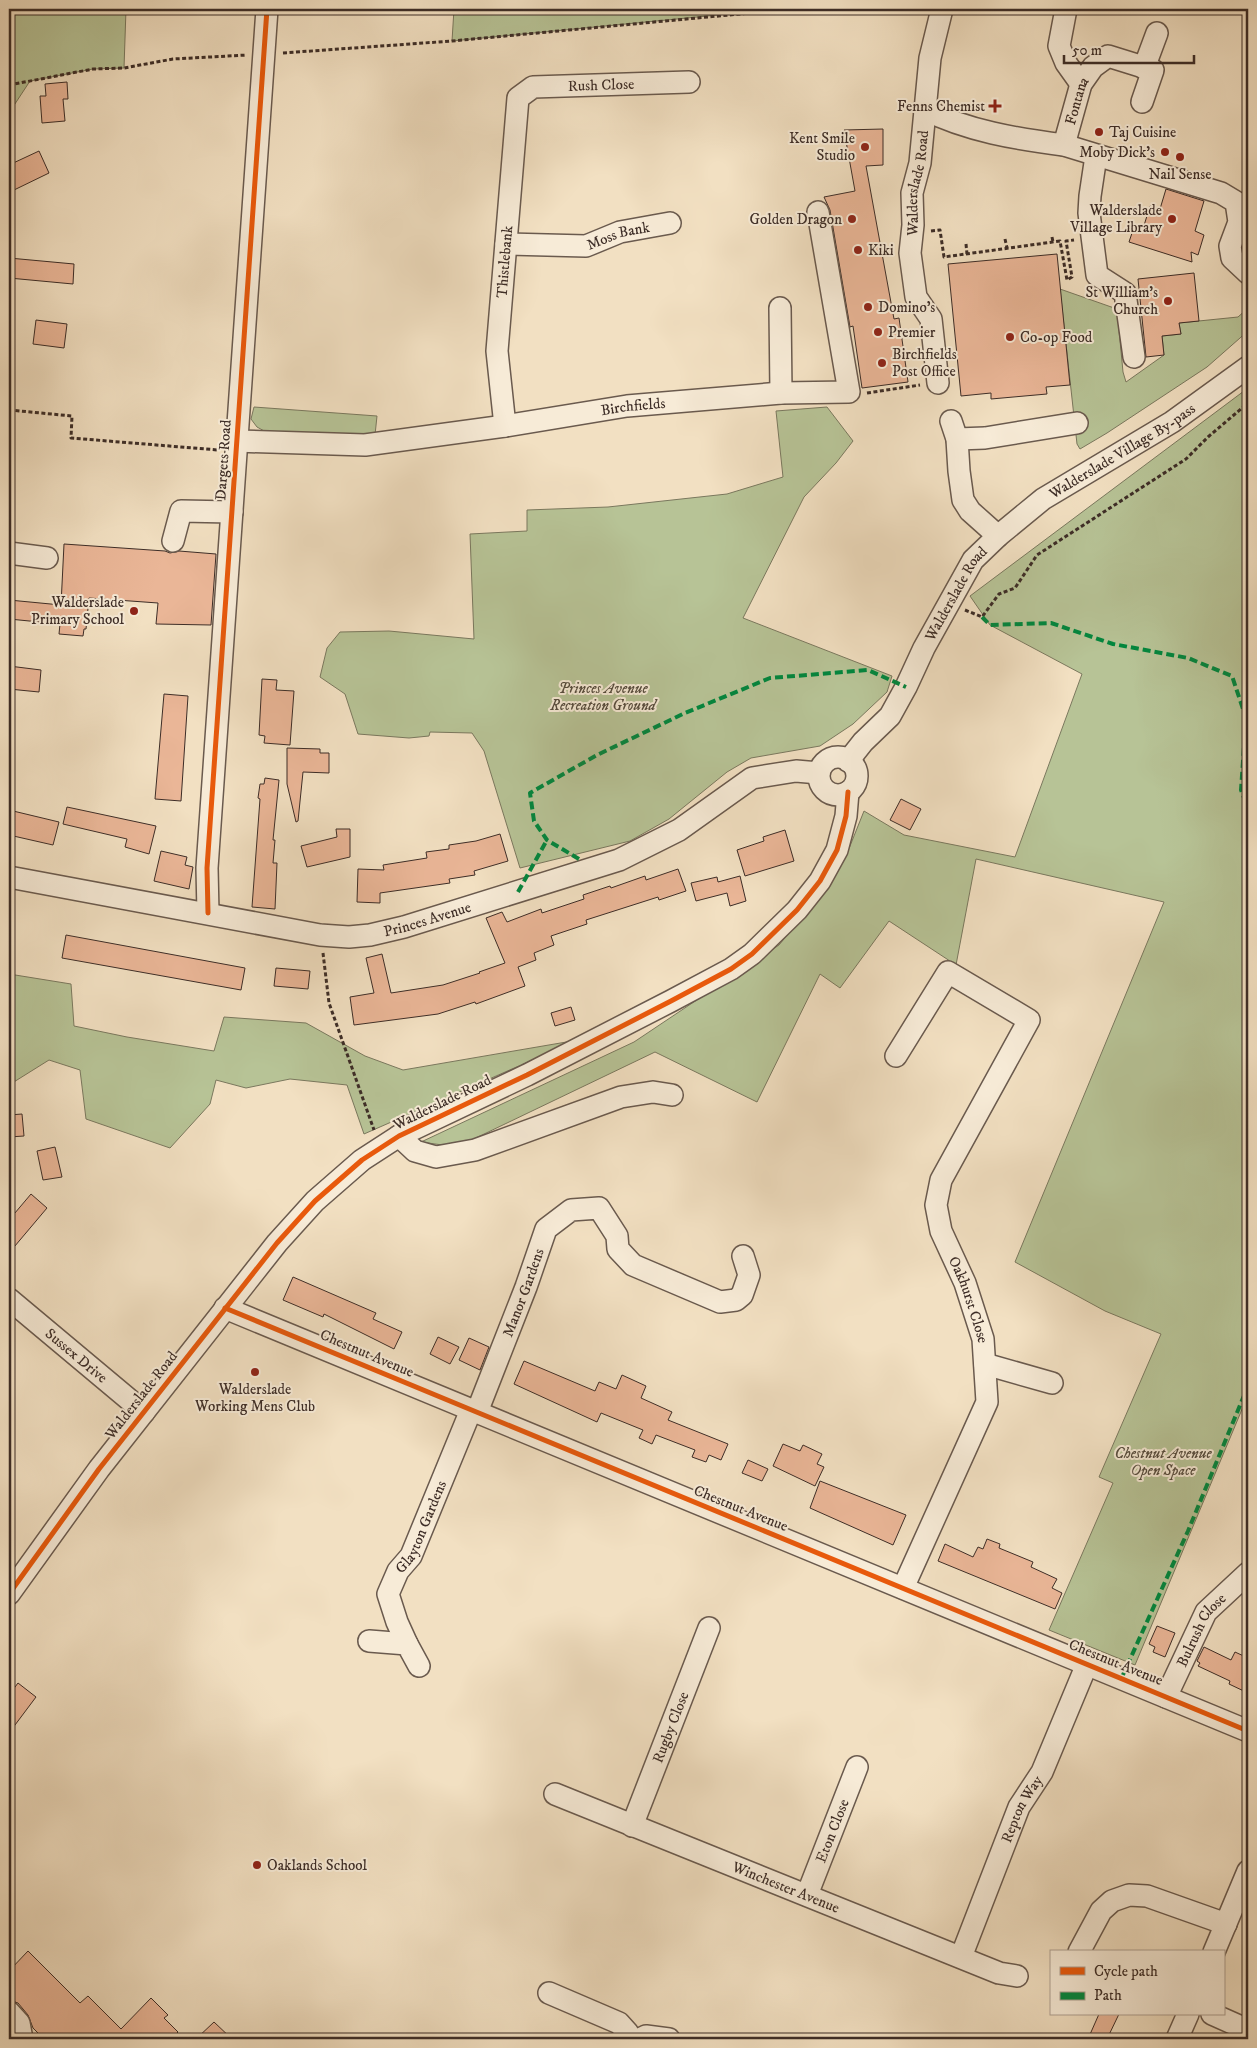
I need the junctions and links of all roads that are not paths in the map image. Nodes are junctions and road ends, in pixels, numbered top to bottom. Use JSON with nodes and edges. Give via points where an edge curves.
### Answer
{"nodes":[{"id":1,"x":268,"y":9,"type":"edge"},
{"id":2,"x":942,"y":9,"type":"edge"},
{"id":3,"x":1066,"y":9,"type":"edge"},
{"id":4,"x":1157,"y":33,"type":"dead end"},
{"id":5,"x":1144,"y":68,"type":"junction"},
{"id":6,"x":689,"y":82,"type":"dead end"},
{"id":7,"x":1080,"y":84,"type":"junction"},
{"id":8,"x":518,"y":98,"type":"joint"},
{"id":9,"x":1142,"y":102,"type":"dead end"},
{"id":10,"x":924,"y":109,"type":"junction"},
{"id":11,"x":1064,"y":145,"type":"junction"},
{"id":12,"x":1096,"y":156,"type":"junction"},
{"id":13,"x":818,"y":212,"type":"dead end"},
{"id":14,"x":670,"y":223,"type":"dead end"},
{"id":15,"x":506,"y":244,"type":"junction"},
{"id":16,"x":1248,"y":273,"type":"edge"},
{"id":17,"x":780,"y":308,"type":"dead end"},
{"id":18,"x":1134,"y":357,"type":"dead end"},
{"id":19,"x":1248,"y":367,"type":"edge"},
{"id":20,"x":938,"y":383,"type":"road end"},
{"id":21,"x":781,"y":393,"type":"junction"},
{"id":22,"x":1077,"y":423,"type":"dead end"},
{"id":23,"x":505,"y":426,"type":"junction"},
{"id":24,"x":236,"y":446,"type":"junction"},
{"id":25,"x":232,"y":512,"type":"junction"},
{"id":26,"x":998,"y":536,"type":"junction"},
{"id":27,"x":173,"y":541,"type":"dead end"},
{"id":28,"x":9,"y":554,"type":"edge"},
{"id":29,"x":47,"y":558,"type":"dead end"},
{"id":30,"x":848,"y":760,"type":"junction"},
{"id":31,"x":819,"y":773,"type":"junction"},
{"id":32,"x":848,"y":792,"type":"junction"},
{"id":33,"x":9,"y":877,"type":"edge"},
{"id":34,"x":208,"y":913,"type":"junction"},
{"id":35,"x":896,"y":1056,"type":"dead end"},
{"id":36,"x":672,"y":1095,"type":"dead end"},
{"id":37,"x":399,"y":1136,"type":"junction"},
{"id":38,"x":743,"y":1256,"type":"dead end"},
{"id":39,"x":9,"y":1299,"type":"edge"},
{"id":40,"x":225,"y":1308,"type":"junction"},
{"id":41,"x":985,"y":1364,"type":"junction"},
{"id":42,"x":1052,"y":1382,"type":"dead end"},
{"id":43,"x":474,"y":1411,"type":"junction"},
{"id":44,"x":144,"y":1412,"type":"junction"},
{"id":45,"x":1248,"y":1573,"type":"edge"},
{"id":46,"x":903,"y":1588,"type":"junction"},
{"id":47,"x":9,"y":1594,"type":"edge"},
{"id":48,"x":709,"y":1628,"type":"dead end"},
{"id":49,"x":370,"y":1641,"type":"dead end"},
{"id":50,"x":407,"y":1644,"type":"junction"},
{"id":51,"x":1087,"y":1664,"type":"junction"},
{"id":52,"x":420,"y":1666,"type":"dead end"},
{"id":53,"x":1166,"y":1696,"type":"junction"},
{"id":54,"x":1248,"y":1730,"type":"edge"},
{"id":55,"x":857,"y":1767,"type":"dead end"},
{"id":56,"x":555,"y":1794,"type":"dead end"},
{"id":57,"x":632,"y":1826,"type":"junction"},
{"id":58,"x":1248,"y":1871,"type":"edge"},
{"id":59,"x":807,"y":1896,"type":"junction"},
{"id":60,"x":1226,"y":1924,"type":"junction"},
{"id":61,"x":1080,"y":1950,"type":"edge"},
{"id":62,"x":1215,"y":1950,"type":"edge"},
{"id":63,"x":961,"y":1957,"type":"junction"},
{"id":64,"x":1018,"y":1976,"type":"dead end"},
{"id":65,"x":549,"y":1993,"type":"dead end"},
{"id":66,"x":9,"y":2012,"type":"edge"},
{"id":67,"x":1187,"y":2016,"type":"edge"},
{"id":68,"x":1216,"y":2016,"type":"edge"},
{"id":69,"x":1248,"y":2030,"type":"edge"},
{"id":70,"x":22,"y":2039,"type":"edge"},
{"id":71,"x":628,"y":2039,"type":"edge"},
{"id":72,"x":640,"y":2039,"type":"edge"},
{"id":73,"x":669,"y":2039,"type":"edge"},
{"id":74,"x":1177,"y":2039,"type":"edge"}],
"edges":[{"from":1,"to":24,"type":"street","name":"Dargets Road"},
{"from":2,"to":10,"type":"street","name":"Walderslade Road","via":[[930,58]]},
{"from":3,"to":7,"type":"street","via":[[1059,46]]},
{"from":4,"to":5,"type":"street"},
{"from":5,"to":7,"type":"street","name":"Fontana","via":[[1108,56],[1093,67]]},
{"from":5,"to":9,"type":"street","via":[[1153,70]]},
{"from":6,"to":8,"type":"street","name":"Rush Close","via":[[533,87]]},
{"from":7,"to":11,"type":"street","name":"Fontana"},
{"from":8,"to":15,"type":"street","name":"Thistlebank"},
{"from":10,"to":11,"type":"street","via":[[953,122]]},
{"from":10,"to":20,"type":"street","name":"Walderslade Road","via":[[920,163],[912,193],[910,253],[916,297],[931,319]]},
{"from":11,"to":12,"type":"street"},
{"from":12,"to":16,"type":"street","via":[[1221,193],[1236,202],[1239,222],[1230,246],[1232,258]]},
{"from":12,"to":18,"type":"street","via":[[1089,213],[1097,275],[1125,293]]},
{"from":13,"to":21,"type":"street","name":"Birchfields","via":[[849,392]]},
{"from":14,"to":15,"type":"street","name":"Moss Bank","via":[[620,232],[586,246]]},
{"from":15,"to":23,"type":"street","name":"Thistlebank","via":[[497,351]]},
{"from":17,"to":21,"type":"street"},
{"from":19,"to":26,"type":"street","name":"Walderslade Village By-pass","via":[[1172,422],[1043,498]]},
{"from":21,"to":23,"type":"street","name":"Birchfields","via":[[627,406]]},
{"from":22,"to":26,"type":"street","name":"Walderslade Road","via":[[985,438],[954,430],[963,500],[970,511]]},
{"from":23,"to":24,"type":"street","name":"Birchfields","via":[[364,445]]},
{"from":24,"to":25,"type":"street","name":"Dargets Road"},
{"from":25,"to":27,"type":"street","via":[[181,511]]},
{"from":25,"to":34,"type":"street","name":"Dargets Road","via":[[207,868]]},
{"from":26,"to":30,"type":"street","name":"Walderslade Road","via":[[973,560],[890,716]]},
{"from":28,"to":29,"type":"street"},
{"from":30,"to":31,"type":"street","via":[[830,759]]},
{"from":30,"to":32,"type":"street","via":[[856,776],[856,782]]},
{"from":31,"to":32,"type":"street","via":[[821,785],[830,794]]},
{"from":31,"to":34,"type":"street","name":"Princes Avenue","via":[[796,771],[752,778],[679,830],[610,863],[370,935],[320,935]]},
{"from":32,"to":37,"type":"street","name":"Walderslade Road","via":[[846,816],[837,850],[820,881],[797,910],[752,954],[671,1001]]},
{"from":33,"to":34,"type":"street","name":"Princes Avenue"},
{"from":35,"to":41,"type":"street","name":"Oakhurst Close","via":[[948,972],[1029,1020],[941,1180],[936,1205],[941,1231],[965,1283],[983,1339]]},
{"from":36,"to":37,"type":"street","via":[[653,1092],[621,1097],[475,1150],[436,1157],[416,1152]]},
{"from":37,"to":40,"type":"street","name":"Walderslade Road","via":[[362,1160],[310,1207]]},
{"from":38,"to":43,"type":"street","name":"Manor Gardens","via":[[749,1275],[742,1295],[736,1300],[720,1302],[633,1264],[618,1249],[617,1236],[599,1208],[571,1210],[546,1229],[526,1287]]},
{"from":39,"to":44,"type":"street","name":"Sussex Drive"},
{"from":40,"to":43,"type":"street","name":"Chestnut Avenue"},
{"from":40,"to":44,"type":"street","name":"Walderslade Road"},
{"from":41,"to":42,"type":"street"},
{"from":41,"to":46,"type":"street","name":"Oakhurst Close","via":[[987,1402]]},
{"from":43,"to":46,"type":"street","name":"Chestnut Avenue"},
{"from":43,"to":50,"type":"street","name":"Glayton Gardens","via":[[411,1556],[398,1572],[388,1594]]},
{"from":44,"to":47,"type":"street","name":"Walderslade Road"},
{"from":45,"to":53,"type":"street","name":"Bulrush Close","via":[[1206,1612]]},
{"from":46,"to":51,"type":"street","name":"Chestnut Avenue"},
{"from":48,"to":57,"type":"street","name":"Rugby Close"},
{"from":49,"to":50,"type":"street"},
{"from":50,"to":52,"type":"street","name":"Glayton Gardens"},
{"from":51,"to":53,"type":"street","name":"Chestnut Avenue"},
{"from":51,"to":63,"type":"street","name":"Repton Way","via":[[1042,1772],[1019,1807]]},
{"from":53,"to":54,"type":"street","name":"Chestnut Avenue"},
{"from":55,"to":59,"type":"street","name":"Eton Close"},
{"from":56,"to":57,"type":"street","name":"Winchester Avenue"},
{"from":57,"to":59,"type":"street","name":"Winchester Avenue"},
{"from":58,"to":60,"type":"street"},
{"from":59,"to":63,"type":"street","name":"Winchester Avenue"},
{"from":60,"to":61,"type":"street","via":[[1147,1896],[1129,1895],[1112,1901],[1101,1912]]},
{"from":60,"to":62,"type":"street"},
{"from":63,"to":64,"type":"street","name":"Winchester Avenue","via":[[999,1973]]},
{"from":65,"to":71,"type":"street","via":[[619,2023],[628,2033]]},
{"from":66,"to":70,"type":"street","via":[[19,2023]]},
{"from":67,"to":74,"type":"street"},
{"from":68,"to":69,"type":"street"},
{"from":72,"to":73,"type":"street","via":[[646,2036]]}]}
